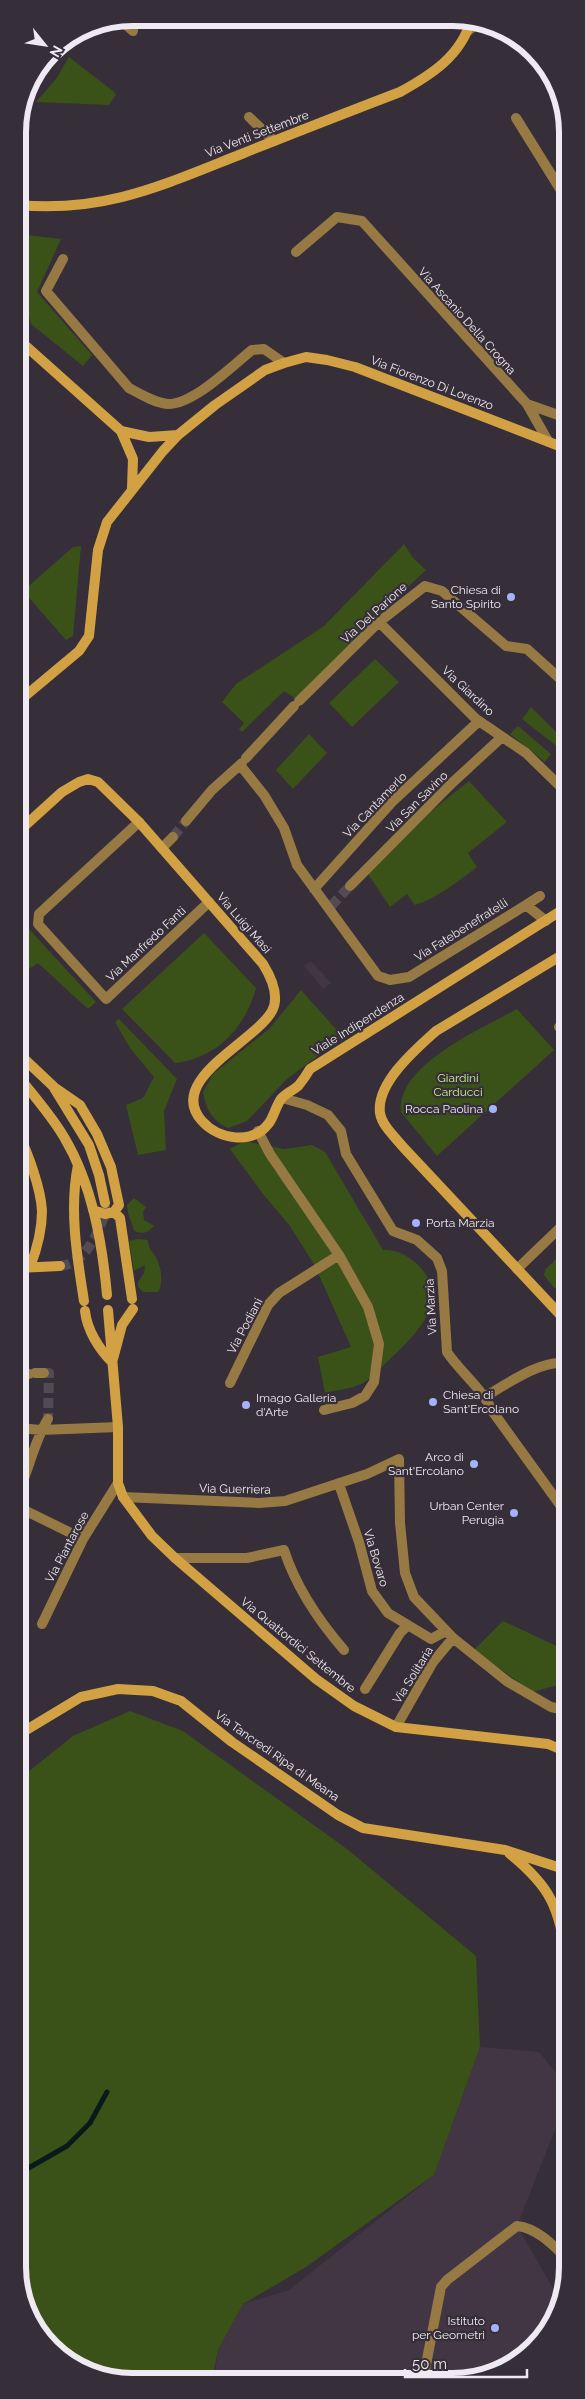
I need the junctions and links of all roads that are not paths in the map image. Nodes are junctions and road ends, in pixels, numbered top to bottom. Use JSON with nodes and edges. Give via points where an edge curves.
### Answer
{"nodes":[{"id":1,"x":128,"y":26,"type":"edge"},
{"id":2,"x":469,"y":27,"type":"edge"},
{"id":3,"x":472,"y":28,"type":"edge"},
{"id":4,"x":133,"y":31,"type":"dead end"},
{"id":5,"x":468,"y":31,"type":"junction"},
{"id":6,"x":249,"y":117,"type":"dead end"},
{"id":7,"x":516,"y":118,"type":"dead end"},
{"id":8,"x":274,"y":141,"type":"junction"},
{"id":9,"x":559,"y":189,"type":"edge"},
{"id":10,"x":26,"y":206,"type":"edge"},
{"id":11,"x":296,"y":252,"type":"dead end"},
{"id":12,"x":62,"y":259,"type":"dead end"},
{"id":13,"x":26,"y":346,"type":"edge"},
{"id":14,"x":284,"y":362,"type":"junction"},
{"id":15,"x":527,"y":404,"type":"junction"},
{"id":16,"x":558,"y":415,"type":"dead end"},
{"id":17,"x":121,"y":431,"type":"junction"},
{"id":18,"x":178,"y":435,"type":"junction"},
{"id":19,"x":548,"y":441,"type":"junction"},
{"id":20,"x":559,"y":446,"type":"edge"},
{"id":21,"x":132,"y":489,"type":"junction"},
{"id":22,"x":379,"y":622,"type":"junction"},
{"id":23,"x":559,"y":678,"type":"edge"},
{"id":24,"x":26,"y":695,"type":"edge"},
{"id":25,"x":479,"y":721,"type":"junction"},
{"id":26,"x":502,"y":737,"type":"junction"},
{"id":27,"x":243,"y":762,"type":"junction"},
{"id":28,"x":559,"y":785,"type":"edge"},
{"id":29,"x":186,"y":821,"type":"tunnel mouth"},
{"id":30,"x":139,"y":822,"type":"junction"},
{"id":31,"x":26,"y":825,"type":"edge"},
{"id":32,"x":173,"y":837,"type":"tunnel mouth"},
{"id":33,"x":162,"y":848,"type":"junction"},
{"id":34,"x":350,"y":886,"type":"tunnel mouth"},
{"id":35,"x":314,"y":889,"type":"junction"},
{"id":36,"x":540,"y":896,"type":"dead end"},
{"id":37,"x":209,"y":902,"type":"junction"},
{"id":38,"x":526,"y":904,"type":"junction"},
{"id":39,"x":559,"y":912,"type":"edge"},
{"id":40,"x":546,"y":920,"type":"junction"},
{"id":41,"x":559,"y":957,"type":"edge"},
{"id":42,"x":26,"y":1061,"type":"edge"},
{"id":43,"x":26,"y":1086,"type":"edge"},
{"id":44,"x":54,"y":1087,"type":"junction"},
{"id":45,"x":282,"y":1098,"type":"junction"},
{"id":46,"x":258,"y":1132,"type":"junction"},
{"id":47,"x":26,"y":1154,"type":"edge"},
{"id":48,"x":78,"y":1164,"type":"junction"},
{"id":49,"x":105,"y":1203,"type":"tunnel mouth"},
{"id":50,"x":93,"y":1210,"type":"junction"},
{"id":51,"x":114,"y":1212,"type":"junction"},
{"id":52,"x":559,"y":1229,"type":"edge"},
{"id":53,"x":340,"y":1255,"type":"junction"},
{"id":54,"x":60,"y":1266,"type":"tunnel mouth"},
{"id":55,"x":26,"y":1268,"type":"edge"},
{"id":56,"x":30,"y":1268,"type":"junction"},
{"id":57,"x":517,"y":1269,"type":"junction"},
{"id":58,"x":106,"y":1295,"type":"dead end"},
{"id":59,"x":108,"y":1310,"type":"dead end"},
{"id":60,"x":559,"y":1314,"type":"edge"},
{"id":61,"x":112,"y":1362,"type":"junction"},
{"id":62,"x":559,"y":1362,"type":"edge"},
{"id":63,"x":230,"y":1383,"type":"dead end"},
{"id":64,"x":486,"y":1396,"type":"junction"},
{"id":65,"x":324,"y":1410,"type":"dead end"},
{"id":66,"x":48,"y":1419,"type":"tunnel mouth"},
{"id":67,"x":118,"y":1427,"type":"junction"},
{"id":68,"x":26,"y":1429,"type":"edge"},
{"id":69,"x":40,"y":1430,"type":"junction"},
{"id":70,"x":26,"y":1473,"type":"edge"},
{"id":71,"x":118,"y":1483,"type":"junction"},
{"id":72,"x":339,"y":1484,"type":"junction"},
{"id":73,"x":123,"y":1497,"type":"junction"},
{"id":74,"x":559,"y":1503,"type":"edge"},
{"id":75,"x":26,"y":1511,"type":"edge"},
{"id":76,"x":83,"y":1539,"type":"junction"},
{"id":77,"x":175,"y":1558,"type":"junction"},
{"id":78,"x":42,"y":1624,"type":"dead end"},
{"id":79,"x":408,"y":1625,"type":"junction"},
{"id":80,"x":449,"y":1635,"type":"junction"},
{"id":81,"x":344,"y":1650,"type":"dead end"},
{"id":82,"x":366,"y":1689,"type":"dead end"},
{"id":83,"x":559,"y":1710,"type":"edge"},
{"id":84,"x":396,"y":1727,"type":"junction"},
{"id":85,"x":26,"y":1730,"type":"edge"},
{"id":86,"x":559,"y":1749,"type":"edge"},
{"id":87,"x":504,"y":1850,"type":"junction"},
{"id":88,"x":559,"y":1867,"type":"edge"},
{"id":89,"x":559,"y":1918,"type":"edge"},
{"id":90,"x":559,"y":2251,"type":"edge"},
{"id":91,"x":424,"y":2373,"type":"edge"}],
"edges":[{"from":1,"to":4,"type":"street"},
{"from":2,"to":5,"type":"street","name":"Via Venti Settembre"},
{"from":3,"to":5,"type":"street"},
{"from":5,"to":8,"type":"street","name":"Via Venti Settembre","via":[[453,55],[416,83]]},
{"from":6,"to":8,"type":"street"},
{"from":7,"to":9,"type":"street"},
{"from":8,"to":10,"type":"street","name":"Via Venti Settembre","via":[[120,199],[81,206]]},
{"from":11,"to":15,"type":"street","name":"Via Ascanio Della Crogna","via":[[337,217],[362,221]]},
{"from":12,"to":14,"type":"street","via":[[46,291],[129,388],[145,397],[168,404],[190,398],[252,350],[264,349]]},
{"from":13,"to":17,"type":"street"},
{"from":14,"to":18,"type":"street","name":"Via Fiorenzo Di Lorenzo","via":[[258,375]]},
{"from":14,"to":19,"type":"street","name":"Via Fiorenzo Di Lorenzo","via":[[306,357],[355,367]]},
{"from":15,"to":16,"type":"street"},
{"from":15,"to":19,"type":"street","name":"Via Ascanio Della Crogna"},
{"from":17,"to":18,"type":"street","via":[[149,437]]},
{"from":17,"to":21,"type":"street","via":[[133,459]]},
{"from":18,"to":21,"type":"street","name":"Via Fiorenzo Di Lorenzo"},
{"from":19,"to":20,"type":"street","name":"Via Fiorenzo Di Lorenzo"},
{"from":21,"to":24,"type":"street","name":"Via Fiorenzo Di Lorenzo","via":[[107,522],[98,550],[89,636],[79,651]]},
{"from":22,"to":23,"type":"street","name":"Via Del Parione","via":[[425,586],[442,591],[506,646],[527,649]]},
{"from":22,"to":25,"type":"street","name":"Via Giardino"},
{"from":22,"to":27,"type":"street","name":"Via Del Parione"},
{"from":25,"to":26,"type":"street","name":"Via Giardino"},
{"from":25,"to":35,"type":"street","name":"Via Cantamerlo","via":[[393,801]]},
{"from":26,"to":28,"type":"street","name":"Via Giardino","via":[[526,753]]},
{"from":26,"to":34,"type":"street","name":"Via San Savino"},
{"from":27,"to":29,"type":"street","name":"Via Del Parione","via":[[212,790]]},
{"from":27,"to":35,"type":"street","via":[[279,820],[297,864]]},
{"from":30,"to":31,"type":"street","name":"Via Luigi Masi","via":[[107,788],[88,779],[62,792]]},
{"from":30,"to":33,"type":"street","name":"Via Luigi Masi"},
{"from":30,"to":37,"type":"street","name":"Via Manfredo Fanti","via":[[39,914],[38,924],[106,999]]},
{"from":32,"to":33,"type":"street"},
{"from":33,"to":37,"type":"street","name":"Via Luigi Masi"},
{"from":35,"to":38,"type":"street","name":"Via Fatebenefratelli","via":[[378,976],[390,980],[409,977]]},
{"from":36,"to":38,"type":"street","name":"Via Fatebenefratelli"},
{"from":37,"to":46,"type":"street","name":"Via Luigi Masi","via":[[263,964],[275,992],[273,1010],[195,1086],[194,1106],[199,1118],[217,1134],[234,1138]]},
{"from":38,"to":40,"type":"street","name":"Via Fatebenefratelli"},
{"from":39,"to":40,"type":"street","name":"Viale Indipendenza"},
{"from":40,"to":45,"type":"street","name":"Viale Indipendenza","via":[[310,1069],[298,1086]]},
{"from":41,"to":57,"type":"street","via":[[436,1031],[397,1069],[381,1099],[380,1113],[384,1124]]},
{"from":42,"to":44,"type":"street"},
{"from":43,"to":48,"type":"street","via":[[51,1118]]},
{"from":44,"to":49,"type":"street","via":[[89,1145]]},
{"from":44,"to":51,"type":"street","via":[[80,1106],[97,1134],[111,1167],[119,1205]]},
{"from":45,"to":46,"type":"street","name":"Viale Indipendenza","via":[[268,1124]]},
{"from":45,"to":64,"type":"street","name":"Via Marzia","via":[[328,1115],[341,1131],[346,1154],[393,1231],[417,1240],[437,1258],[442,1271],[447,1352]]},
{"from":46,"to":53,"type":"street"},
{"from":47,"to":56,"type":"street","via":[[42,1210],[39,1245]]},
{"from":48,"to":50,"type":"street"},
{"from":48,"to":61,"type":"street","via":[[74,1185],[75,1227],[85,1306],[100,1350]]},
{"from":50,"to":51,"type":"street","via":[[105,1214]]},
{"from":50,"to":58,"type":"street"},
{"from":51,"to":61,"type":"street","via":[[120,1218],[132,1304],[122,1325]]},
{"from":52,"to":57,"type":"street"},
{"from":53,"to":63,"type":"street","name":"Via Podiani","via":[[279,1293],[268,1305]]},
{"from":53,"to":65,"type":"street","via":[[368,1308],[379,1344],[374,1382],[365,1396]]},
{"from":54,"to":56,"type":"street"},
{"from":55,"to":56,"type":"street"},
{"from":57,"to":60,"type":"street"},
{"from":59,"to":61,"type":"street","name":"Via Quattordici Settembre"},
{"from":61,"to":67,"type":"street","name":"Via Quattordici Settembre"},
{"from":62,"to":64,"type":"street","via":[[523,1374]]},
{"from":64,"to":74,"type":"street","name":"Via Marzia","via":[[493,1412]]},
{"from":66,"to":69,"type":"street"},
{"from":67,"to":69,"type":"street"},
{"from":67,"to":71,"type":"street","name":"Via Quattordici Settembre"},
{"from":68,"to":69,"type":"street"},
{"from":69,"to":70,"type":"street"},
{"from":71,"to":73,"type":"street","name":"Via Quattordici Settembre"},
{"from":71,"to":76,"type":"street","name":"Via Piantarose"},
{"from":72,"to":73,"type":"street","name":"Via Guerriera","via":[[285,1501],[259,1504]]},
{"from":72,"to":79,"type":"street","name":"Via Bovaro","via":[[372,1591],[388,1613]]},
{"from":72,"to":80,"type":"street","name":"Via Guerriera","via":[[399,1459],[405,1573],[414,1597]]},
{"from":73,"to":77,"type":"street","name":"Via Quattordici Settembre","via":[[152,1536]]},
{"from":75,"to":76,"type":"street"},
{"from":76,"to":78,"type":"street","name":"Via Piantarose"},
{"from":77,"to":81,"type":"street","via":[[247,1558],[284,1550],[292,1574],[329,1633]]},
{"from":77,"to":84,"type":"street","name":"Via Quattordici Settembre","via":[[316,1679],[354,1706]]},
{"from":79,"to":80,"type":"street","name":"Via Bovaro","via":[[431,1639]]},
{"from":79,"to":82,"type":"street"},
{"from":80,"to":83,"type":"street","via":[[508,1682]]},
{"from":80,"to":84,"type":"street","name":"Via Solitaria"},
{"from":84,"to":86,"type":"street","name":"Via Quattordici Settembre","via":[[548,1744]]},
{"from":85,"to":87,"type":"street","name":"Via Tancredi Ripa di Meana","via":[[81,1697],[118,1689],[153,1691],[181,1701],[232,1742],[338,1815],[363,1828]]},
{"from":87,"to":88,"type":"street","name":"Via Tancredi Ripa di Meana"},
{"from":87,"to":89,"type":"street","name":"Via Tancredi Ripa di Meana","via":[[532,1872],[548,1892]]},
{"from":90,"to":91,"type":"street","via":[[527,2227],[517,2226],[447,2280],[441,2288]]}]}
